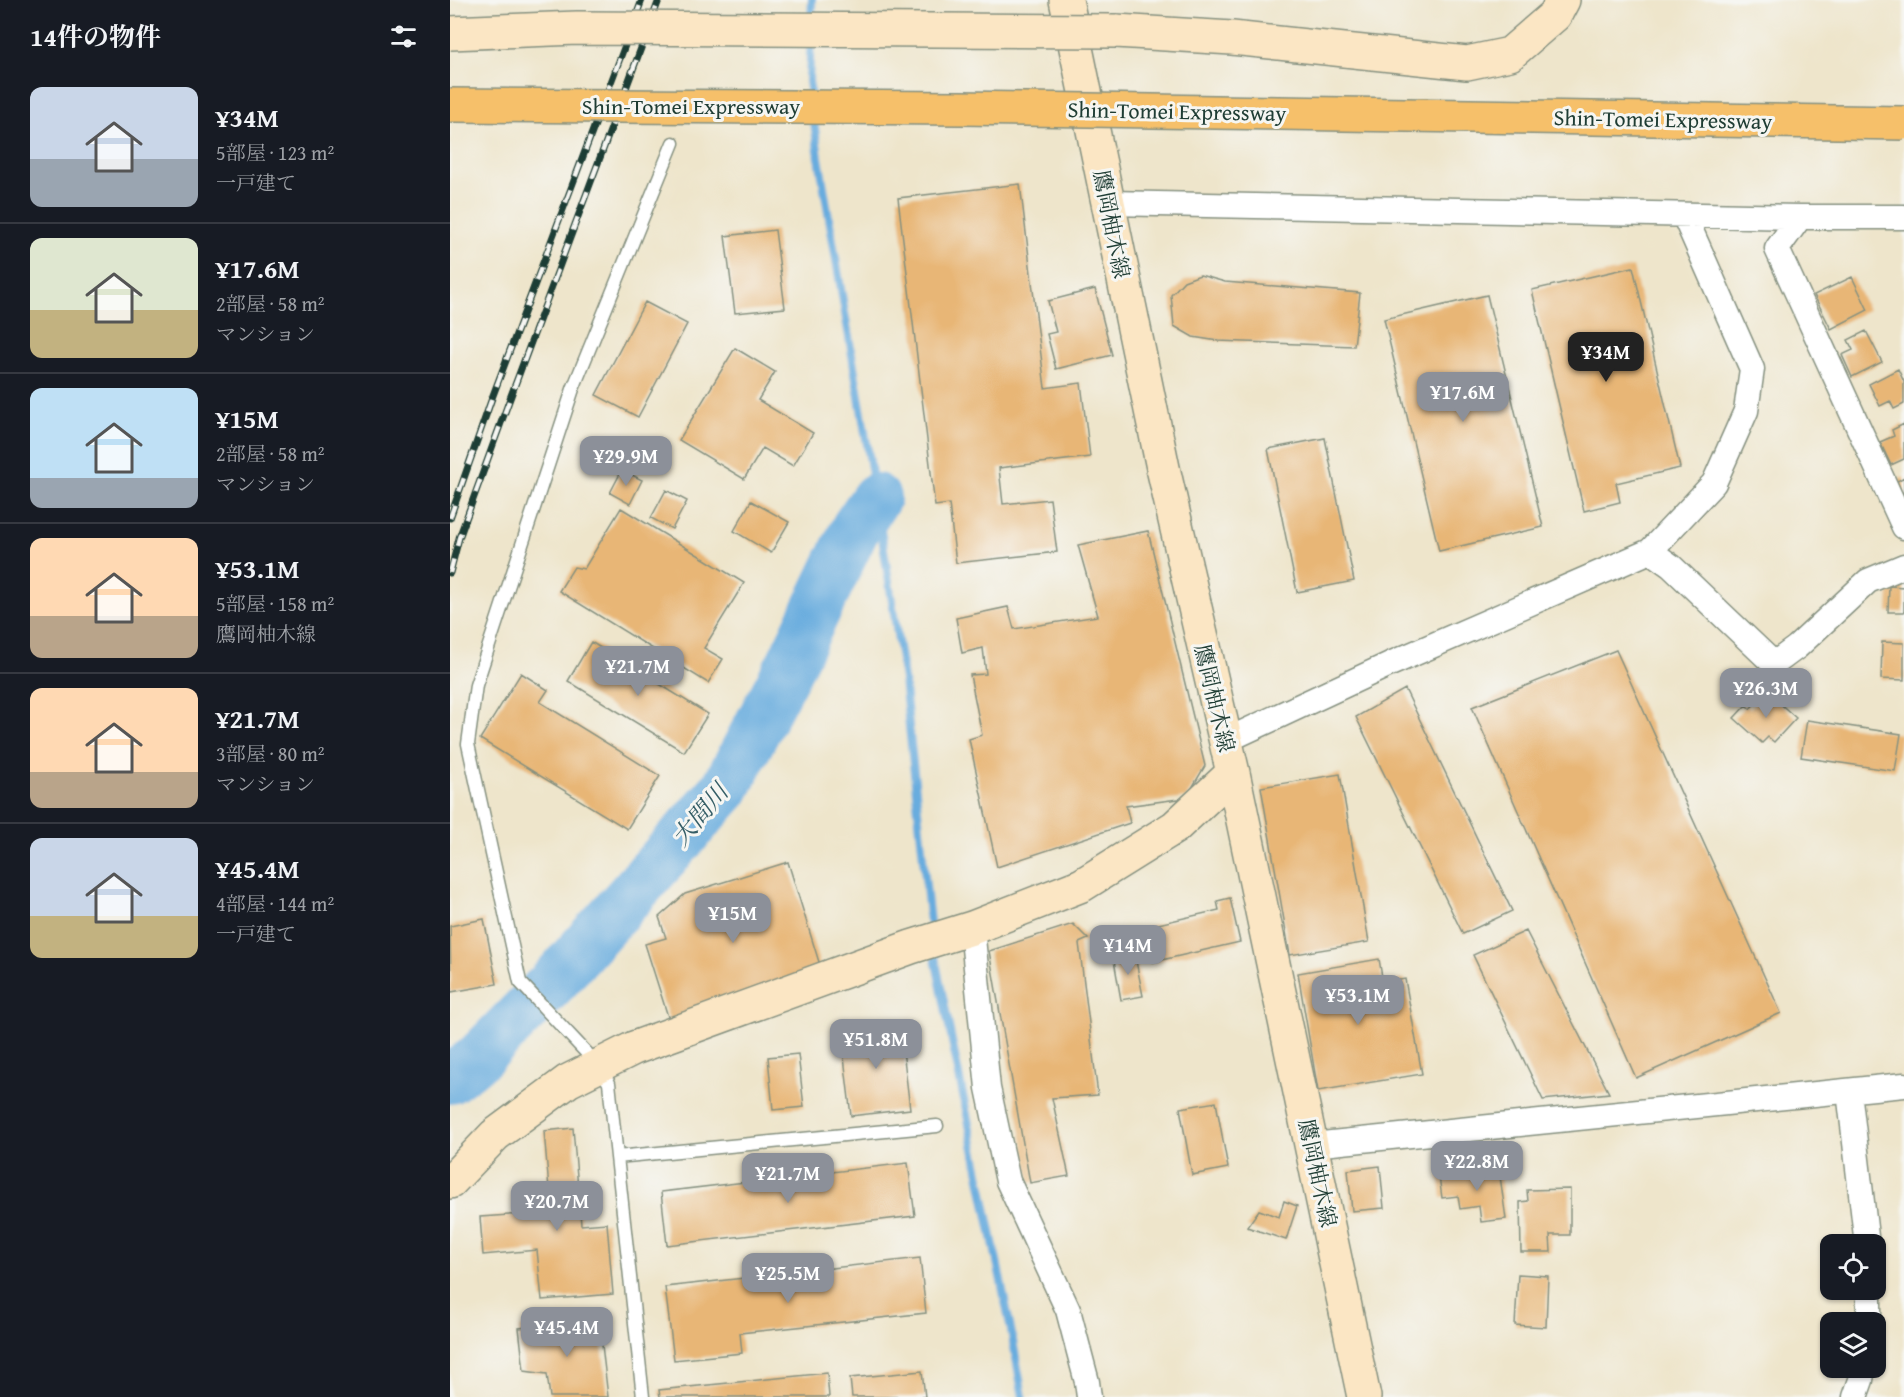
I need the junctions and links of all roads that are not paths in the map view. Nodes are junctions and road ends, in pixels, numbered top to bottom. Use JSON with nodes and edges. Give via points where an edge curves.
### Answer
{"nodes":[{"id":1,"x":1066,"y":0,"type":"edge"},
{"id":2,"x":1563,"y":0,"type":"edge"},
{"id":3,"x":450,"y":33,"type":"edge"},
{"id":4,"x":450,"y":105,"type":"edge"},
{"id":5,"x":1904,"y":123,"type":"edge"},
{"id":6,"x":673,"y":143,"type":"dead end"},
{"id":7,"x":1109,"y":203,"type":"junction"},
{"id":8,"x":1684,"y":215,"type":"junction"},
{"id":9,"x":1904,"y":216,"type":"edge"},
{"id":10,"x":1800,"y":218,"type":"junction"},
{"id":11,"x":1904,"y":527,"type":"edge"},
{"id":12,"x":1650,"y":551,"type":"junction"},
{"id":13,"x":1904,"y":566,"type":"edge"},
{"id":14,"x":1225,"y":741,"type":"junction"},
{"id":15,"x":1233,"y":773,"type":"junction"},
{"id":16,"x":963,"y":932,"type":"junction"},
{"id":17,"x":598,"y":1066,"type":"junction"},
{"id":18,"x":1904,"y":1085,"type":"edge"},
{"id":19,"x":1849,"y":1090,"type":"junction"},
{"id":20,"x":937,"y":1126,"type":"dead end"},
{"id":21,"x":1312,"y":1145,"type":"junction"},
{"id":22,"x":618,"y":1157,"type":"junction"},
{"id":23,"x":450,"y":1182,"type":"edge"},
{"id":24,"x":1866,"y":1234,"type":"edge"},
{"id":25,"x":1861,"y":1378,"type":"edge"},
{"id":26,"x":644,"y":1397,"type":"edge"},
{"id":27,"x":1089,"y":1397,"type":"edge"},
{"id":28,"x":1364,"y":1397,"type":"edge"},
{"id":29,"x":1855,"y":1397,"type":"edge"}],
"edges":[{"from":1,"to":7,"type":"street","name":"鷹岡柚木線"},
{"from":2,"to":3,"type":"street","bridge":true,"via":[[1555,15],[1510,54],[1467,63],[1232,38],[1116,31],[578,28]]},
{"from":4,"to":5,"type":"highway","name":"Shin-Tomei Expressway","bridge":true,"via":[[961,108]]},
{"from":6,"to":17,"type":"lane","via":[[573,389],[477,685],[468,744],[520,982]]},
{"from":7,"to":8,"type":"street"},
{"from":7,"to":14,"type":"street","name":"鷹岡柚木線","via":[[1163,468]]},
{"from":8,"to":10,"type":"street"},
{"from":8,"to":12,"type":"street","via":[[1752,369],[1746,411],[1714,483]]},
{"from":9,"to":10,"type":"street"},
{"from":10,"to":11,"type":"street","via":[[1777,249]]},
{"from":12,"to":13,"type":"street","via":[[1671,566],[1774,664],[1868,581]]},
{"from":12,"to":14,"type":"street"},
{"from":14,"to":15,"type":"street","name":"鷹岡柚木線"},
{"from":15,"to":16,"type":"street","via":[[1175,827],[1082,885]]},
{"from":15,"to":21,"type":"street","name":"鷹岡柚木線"},
{"from":16,"to":17,"type":"street","via":[[911,947],[634,1048]]},
{"from":16,"to":27,"type":"street","via":[[988,1088],[1008,1181],[1068,1310]]},
{"from":17,"to":22,"type":"lane","via":[[609,1083]]},
{"from":17,"to":23,"type":"street","via":[[568,1081],[495,1135]]},
{"from":18,"to":19,"type":"street"},
{"from":19,"to":21,"type":"street"},
{"from":19,"to":24,"type":"street"},
{"from":20,"to":22,"type":"lane"},
{"from":21,"to":28,"type":"street","name":"鷹岡柚木線"},
{"from":22,"to":26,"type":"lane"},
{"from":25,"to":29,"type":"street"}]}
